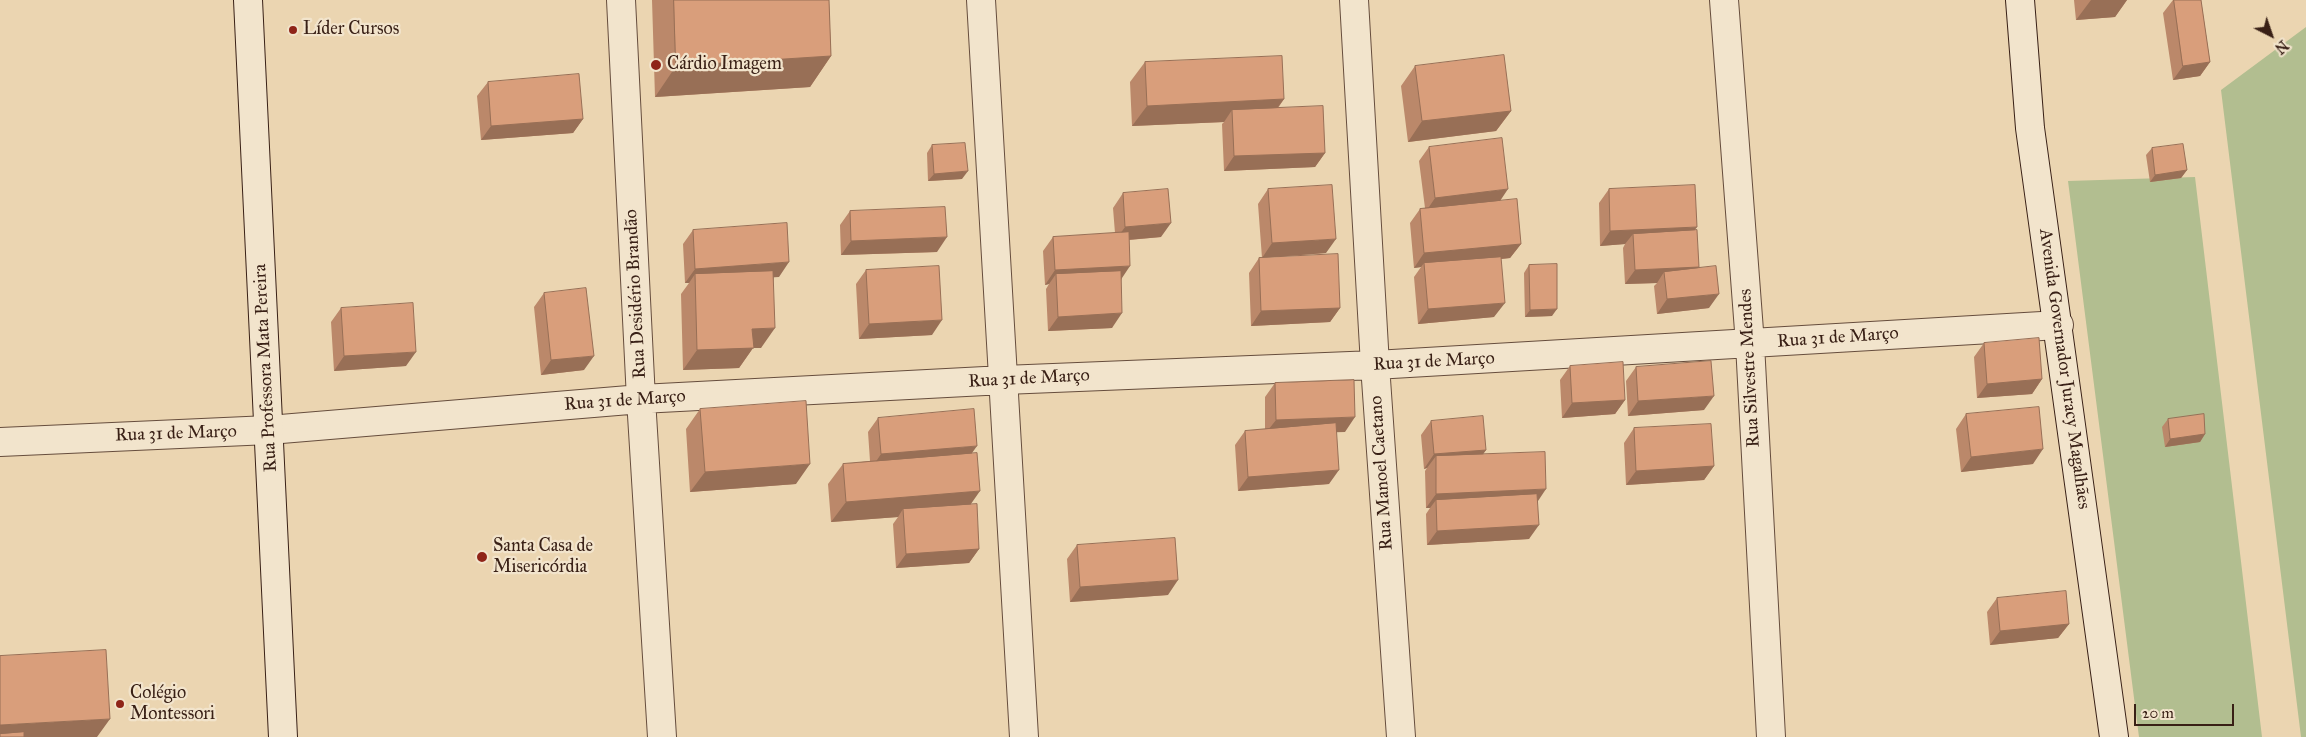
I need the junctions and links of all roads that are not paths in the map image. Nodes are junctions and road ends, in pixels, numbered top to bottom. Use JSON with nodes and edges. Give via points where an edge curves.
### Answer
{"nodes":[{"id":1,"x":248,"y":0,"type":"edge"},
{"id":2,"x":621,"y":0,"type":"edge"},
{"id":3,"x":981,"y":0,"type":"edge"},
{"id":4,"x":1354,"y":0,"type":"edge"},
{"id":5,"x":1724,"y":0,"type":"edge"},
{"id":6,"x":2020,"y":0,"type":"edge"},
{"id":7,"x":2058,"y":325,"type":"junction"},
{"id":8,"x":1750,"y":344,"type":"junction"},
{"id":9,"x":1375,"y":365,"type":"junction"},
{"id":10,"x":1004,"y":380,"type":"junction"},
{"id":11,"x":641,"y":398,"type":"junction"},
{"id":12,"x":269,"y":430,"type":"junction"},
{"id":13,"x":0,"y":442,"type":"edge"},
{"id":14,"x":283,"y":737,"type":"edge"},
{"id":15,"x":662,"y":737,"type":"edge"},
{"id":16,"x":1024,"y":737,"type":"edge"},
{"id":17,"x":1401,"y":737,"type":"edge"},
{"id":18,"x":1771,"y":737,"type":"edge"},
{"id":19,"x":2114,"y":737,"type":"edge"}],
"edges":[{"from":1,"to":12,"type":"street","name":"Rua Professora Mata Pereira"},
{"from":2,"to":11,"type":"street","name":"Rua Desidério Brandão"},
{"from":3,"to":10,"type":"street"},
{"from":4,"to":9,"type":"street","name":"Rua Manoel Caetano"},
{"from":5,"to":8,"type":"street","name":"Rua Silvestre Mendes"},
{"from":6,"to":7,"type":"street","name":"Avenida Governador Juracy Magalhães","via":[[2030,128]]},
{"from":7,"to":8,"type":"street","name":"Rua 31 de Março"},
{"from":7,"to":19,"type":"street","name":"Avenida Governador Juracy Magalhães"},
{"from":8,"to":9,"type":"street","name":"Rua 31 de Março"},
{"from":8,"to":18,"type":"street","name":"Rua Silvestre Mendes"},
{"from":9,"to":10,"type":"street","name":"Rua 31 de Março"},
{"from":9,"to":17,"type":"street","name":"Rua Manoel Caetano"},
{"from":10,"to":11,"type":"street","name":"Rua 31 de Março"},
{"from":10,"to":16,"type":"street"},
{"from":11,"to":12,"type":"street","name":"Rua 31 de Março"},
{"from":11,"to":15,"type":"street","name":"Rua Desidério Brandão"},
{"from":12,"to":13,"type":"street","name":"Rua 31 de Março"},
{"from":12,"to":14,"type":"street","name":"Rua Professora Mata Pereira"}]}
